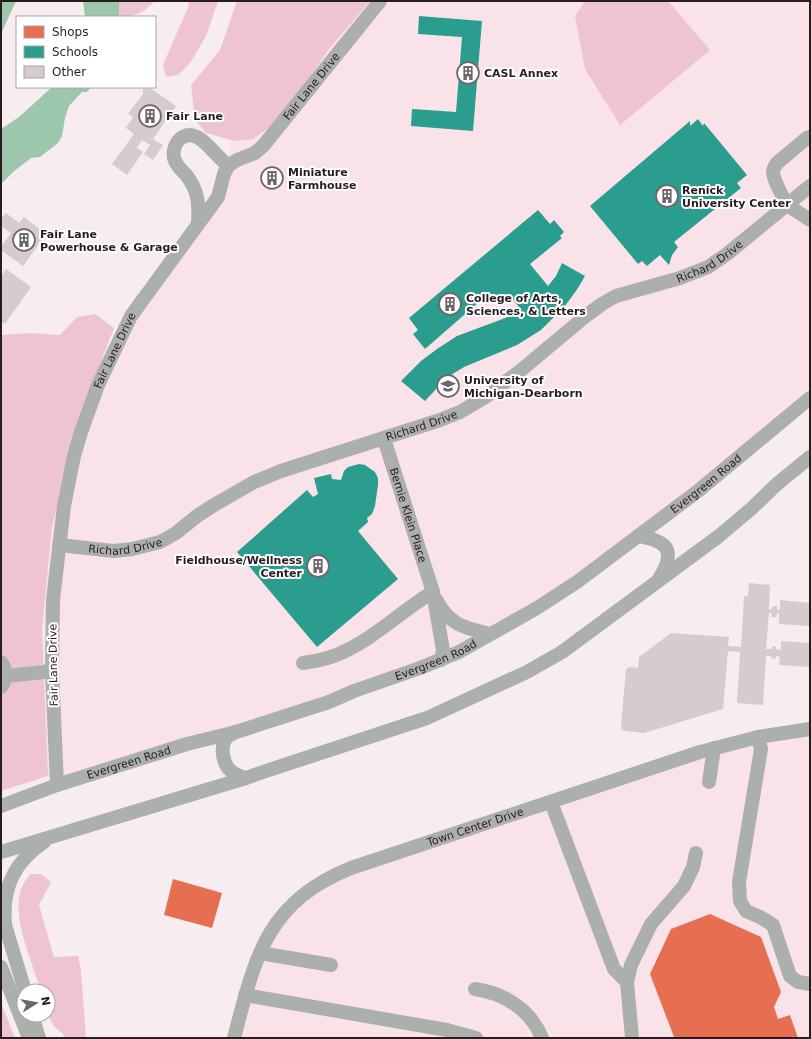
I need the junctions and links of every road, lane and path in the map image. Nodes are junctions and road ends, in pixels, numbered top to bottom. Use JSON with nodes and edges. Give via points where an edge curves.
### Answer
{"nodes":[{"id":1,"x":380,"y":1,"type":"edge"},
{"id":2,"x":810,"y":137,"type":"edge"},
{"id":3,"x":228,"y":166,"type":"junction"},
{"id":4,"x":810,"y":186,"type":"edge"},
{"id":5,"x":787,"y":205,"type":"junction"},
{"id":6,"x":810,"y":220,"type":"edge"},
{"id":7,"x":198,"y":224,"type":"junction"},
{"id":8,"x":810,"y":398,"type":"edge"},
{"id":9,"x":384,"y":439,"type":"junction"},
{"id":10,"x":810,"y":457,"type":"edge"},
{"id":11,"x":638,"y":536,"type":"junction"},
{"id":12,"x":59,"y":545,"type":"junction"},
{"id":13,"x":656,"y":583,"type":"junction"},
{"id":14,"x":433,"y":592,"type":"junction"},
{"id":15,"x":490,"y":634,"type":"junction"},
{"id":16,"x":441,"y":660,"type":"junction"},
{"id":17,"x":1,"y":662,"type":"edge"},
{"id":18,"x":303,"y":663,"type":"dead end"},
{"id":19,"x":52,"y":670,"type":"junction"},
{"id":20,"x":3,"y":681,"type":"edge"},
{"id":21,"x":810,"y":729,"type":"edge"},
{"id":22,"x":236,"y":732,"type":"junction"},
{"id":23,"x":758,"y":736,"type":"junction"},
{"id":24,"x":714,"y":748,"type":"junction"},
{"id":25,"x":246,"y":778,"type":"junction"},
{"id":26,"x":709,"y":782,"type":"dead end"},
{"id":27,"x":57,"y":785,"type":"junction"},
{"id":28,"x":551,"y":802,"type":"junction"},
{"id":29,"x":1,"y":806,"type":"edge"},
{"id":30,"x":55,"y":835,"type":"junction"},
{"id":31,"x":1,"y":852,"type":"edge"},
{"id":32,"x":696,"y":853,"type":"dead end"},
{"id":33,"x":3,"y":917,"type":"edge"},
{"id":34,"x":260,"y":953,"type":"junction"},
{"id":35,"x":331,"y":965,"type":"dead end"},
{"id":36,"x":1,"y":967,"type":"edge"},
{"id":37,"x":627,"y":982,"type":"junction"},
{"id":38,"x":24,"y":983,"type":"edge"},
{"id":39,"x":810,"y":984,"type":"edge"},
{"id":40,"x":475,"y":989,"type":"dead end"},
{"id":41,"x":245,"y":995,"type":"junction"},
{"id":42,"x":34,"y":1023,"type":"edge"},
{"id":43,"x":446,"y":1034,"type":"edge"},
{"id":44,"x":29,"y":1038,"type":"edge"},
{"id":45,"x":39,"y":1038,"type":"edge"},
{"id":46,"x":234,"y":1038,"type":"edge"},
{"id":47,"x":476,"y":1038,"type":"edge"},
{"id":48,"x":542,"y":1038,"type":"edge"},
{"id":49,"x":632,"y":1038,"type":"edge"}],
"edges":[{"from":1,"to":3,"type":"street","name":"Fair Lane Drive","via":[[263,146],[255,153]]},
{"from":2,"to":5,"type":"street","via":[[774,168],[775,180]]},
{"from":3,"to":7,"type":"street","name":"Fair Lane Drive","via":[[218,197]]},
{"from":3,"to":7,"type":"street","via":[[203,140],[195,136],[188,135],[177,142],[174,148],[176,164],[193,184],[198,197]]},
{"from":4,"to":5,"type":"street","name":"Richard Drive"},
{"from":5,"to":6,"type":"street"},
{"from":5,"to":9,"type":"street","name":"Richard Drive","via":[[708,267],[680,278],[616,296],[602,304],[474,404],[440,420]]},
{"from":7,"to":12,"type":"street","name":"Fair Lane Drive","via":[[131,316],[103,374],[74,456]]},
{"from":8,"to":11,"type":"street","name":"Evergreen Road"},
{"from":9,"to":12,"type":"street","name":"Richard Drive","via":[[254,482],[214,505],[160,542],[132,550],[114,551]]},
{"from":9,"to":14,"type":"street","name":"Bernie Klein Place"},
{"from":10,"to":13,"type":"street","via":[[724,532]]},
{"from":11,"to":13,"type":"street","via":[[660,542],[667,549],[667,566]]},
{"from":11,"to":15,"type":"street","name":"Evergreen Road","via":[[577,582]]},
{"from":12,"to":19,"type":"street","name":"Fair Lane Drive","via":[[53,600]]},
{"from":13,"to":25,"type":"street","via":[[562,652],[514,679],[427,718]]},
{"from":14,"to":15,"type":"street","name":"Bernie Klein Place","via":[[446,616],[462,627]]},
{"from":14,"to":16,"type":"street","name":"Bernie Klein Place","via":[[443,650]]},
{"from":14,"to":18,"type":"street","via":[[357,645],[340,654]]},
{"from":15,"to":16,"type":"street","name":"Evergreen Road"},
{"from":16,"to":22,"type":"street","name":"Evergreen Road","via":[[329,702]]},
{"from":17,"to":20,"type":"street","via":[[5,670]]},
{"from":19,"to":20,"type":"street"},
{"from":19,"to":27,"type":"street","name":"Fair Lane Drive"},
{"from":21,"to":23,"type":"street","name":"Town Center Drive"},
{"from":22,"to":25,"type":"street","via":[[227,738],[223,755],[231,772]]},
{"from":22,"to":27,"type":"street","name":"Evergreen Road","via":[[187,744]]},
{"from":23,"to":24,"type":"street","name":"Town Center Drive"},
{"from":23,"to":39,"type":"street","via":[[761,749],[739,882],[740,901],[746,911],[773,925],[790,976],[798,982]]},
{"from":24,"to":26,"type":"street"},
{"from":24,"to":28,"type":"street","name":"Town Center Drive"},
{"from":25,"to":30,"type":"street"},
{"from":27,"to":29,"type":"street","name":"Evergreen Road"},
{"from":28,"to":34,"type":"street","name":"Town Center Drive","via":[[351,868],[327,879],[284,913],[271,930]]},
{"from":28,"to":37,"type":"street","via":[[614,969]]},
{"from":30,"to":31,"type":"street"},
{"from":30,"to":33,"type":"street","via":[[26,856],[12,876]]},
{"from":32,"to":37,"type":"street","via":[[684,886],[651,924],[631,965]]},
{"from":33,"to":38,"type":"street"},
{"from":34,"to":35,"type":"street"},
{"from":34,"to":41,"type":"street","name":"Town Center Drive"},
{"from":36,"to":44,"type":"street"},
{"from":37,"to":49,"type":"street"},
{"from":40,"to":48,"type":"street","via":[[497,994],[516,1005],[533,1022]]},
{"from":41,"to":43,"type":"street"},
{"from":41,"to":46,"type":"street","name":"Town Center Drive"},
{"from":42,"to":45,"type":"street"},
{"from":43,"to":47,"type":"street"}]}
